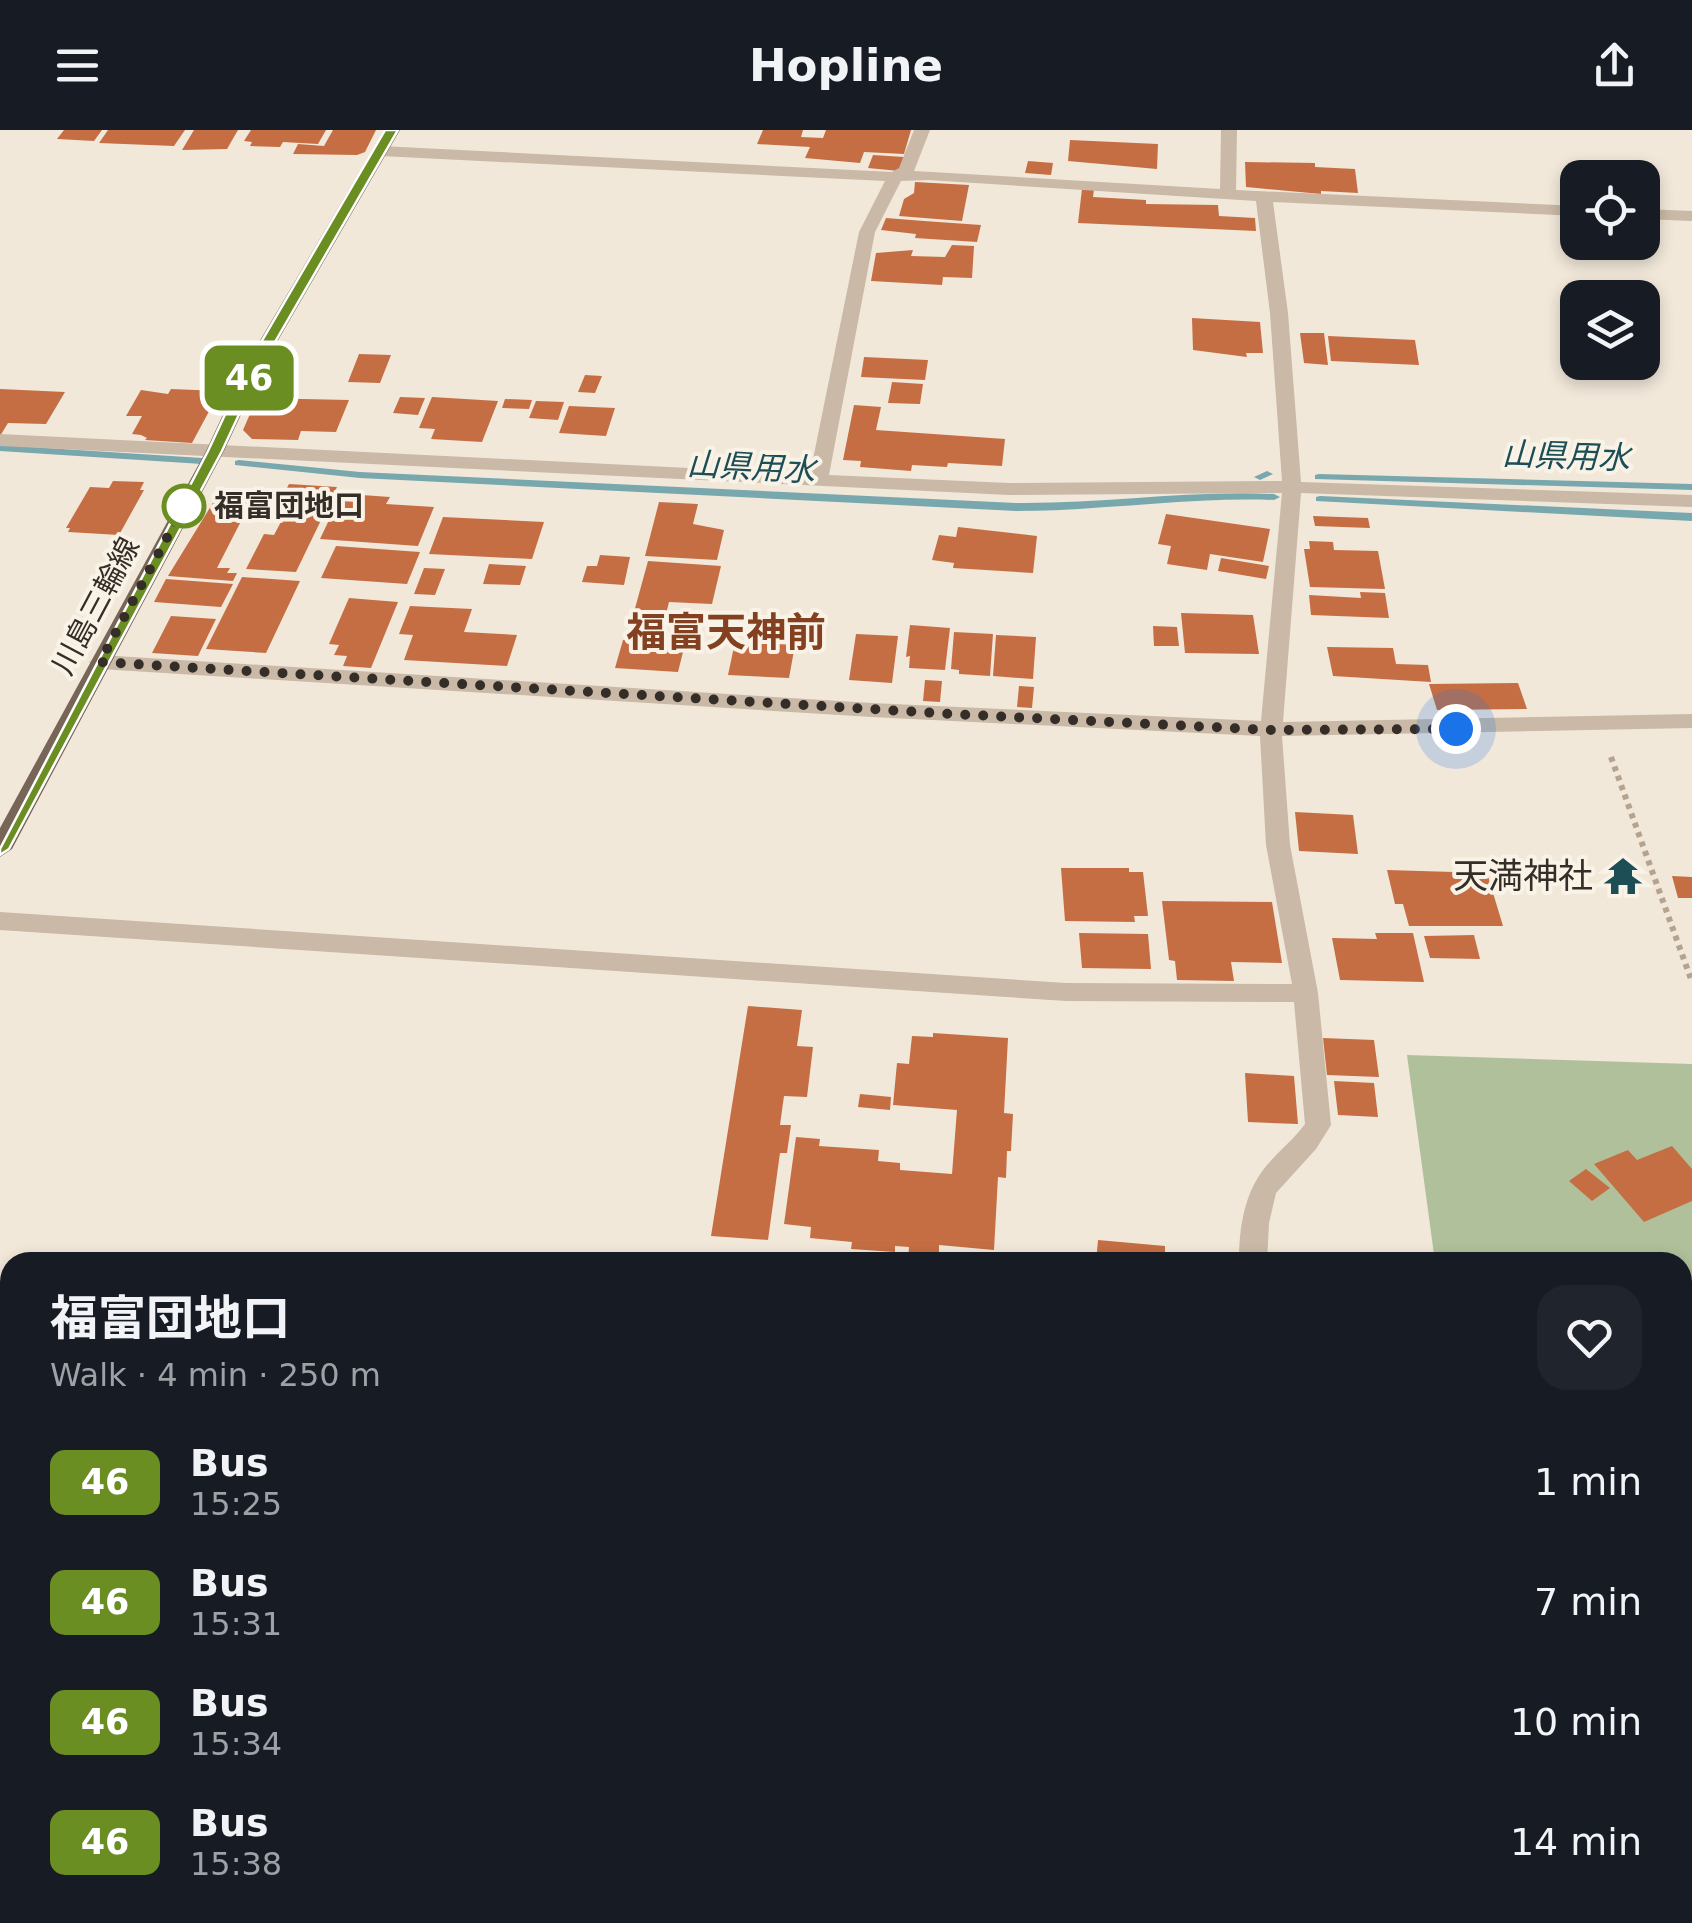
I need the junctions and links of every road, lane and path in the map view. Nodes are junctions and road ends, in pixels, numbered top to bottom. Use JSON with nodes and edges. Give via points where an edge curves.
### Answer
{"nodes":[{"id":1,"x":392,"y":130,"type":"edge"},
{"id":2,"x":922,"y":130,"type":"edge"},
{"id":3,"x":1230,"y":130,"type":"edge"},
{"id":4,"x":382,"y":151,"type":"junction"},
{"id":5,"x":895,"y":177,"type":"junction"},
{"id":6,"x":1228,"y":192,"type":"junction"},
{"id":7,"x":1264,"y":197,"type":"junction"},
{"id":8,"x":1560,"y":210,"type":"edge"},
{"id":9,"x":1660,"y":215,"type":"edge"},
{"id":10,"x":1692,"y":216,"type":"edge"},
{"id":11,"x":0,"y":440,"type":"edge"},
{"id":12,"x":215,"y":451,"type":"junction"},
{"id":13,"x":819,"y":479,"type":"junction"},
{"id":14,"x":1292,"y":485,"type":"junction"},
{"id":15,"x":1692,"y":500,"type":"edge"},
{"id":16,"x":100,"y":662,"type":"junction"},
{"id":17,"x":1692,"y":721,"type":"edge"},
{"id":18,"x":1600,"y":726,"type":"junction"},
{"id":19,"x":1270,"y":730,"type":"junction"},
{"id":20,"x":0,"y":849,"type":"edge"},
{"id":21,"x":0,"y":920,"type":"edge"},
{"id":22,"x":1692,"y":982,"type":"edge"},
{"id":23,"x":1306,"y":993,"type":"junction"},
{"id":24,"x":1253,"y":1252,"type":"edge"}],
"edges":[{"from":1,"to":4,"type":"main road","name":"川島三輪線"},
{"from":2,"to":5,"type":"street","via":[[906,171]]},
{"from":3,"to":6,"type":"street"},
{"from":4,"to":5,"type":"street"},
{"from":4,"to":12,"type":"main road","name":"川島三輪線","via":[[257,361]]},
{"from":5,"to":6,"type":"street"},
{"from":5,"to":13,"type":"street","via":[[866,232]]},
{"from":6,"to":7,"type":"street"},
{"from":7,"to":8,"type":"street"},
{"from":7,"to":14,"type":"street"},
{"from":9,"to":10,"type":"street"},
{"from":11,"to":12,"type":"street"},
{"from":12,"to":13,"type":"street"},
{"from":12,"to":16,"type":"main road","name":"川島三輪線"},
{"from":13,"to":14,"type":"street","via":[[1009,489]]},
{"from":14,"to":15,"type":"street"},
{"from":14,"to":19,"type":"street"},
{"from":16,"to":19,"type":"street"},
{"from":16,"to":20,"type":"main road","name":"川島三輪線"},
{"from":17,"to":18,"type":"street"},
{"from":18,"to":19,"type":"street"},
{"from":18,"to":22,"type":"path"},
{"from":19,"to":23,"type":"street","via":[[1278,845]]},
{"from":21,"to":23,"type":"street","via":[[1066,992]]},
{"from":23,"to":24,"type":"street","via":[[1318,1125],[1266,1186]]}]}
